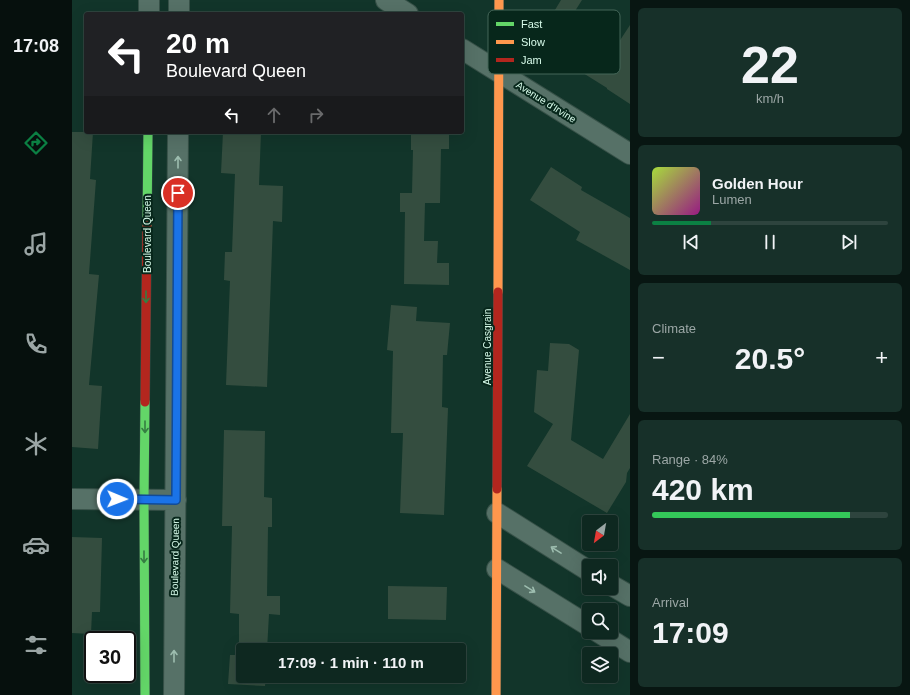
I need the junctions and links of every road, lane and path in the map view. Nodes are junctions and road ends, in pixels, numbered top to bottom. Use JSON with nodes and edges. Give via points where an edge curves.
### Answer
{"nodes":[{"id":1,"x":149,"y":0,"type":"edge"},
{"id":2,"x":179,"y":0,"type":"edge"},
{"id":3,"x":386,"y":0,"type":"edge"},
{"id":4,"x":148,"y":12,"type":"edge"},
{"id":5,"x":179,"y":12,"type":"edge"},
{"id":6,"x":405,"y":12,"type":"edge"},
{"id":7,"x":464,"y":50,"type":"edge"},
{"id":8,"x":488,"y":66,"type":"edge"},
{"id":9,"x":499,"y":74,"type":"edge"},
{"id":10,"x":501,"y":74,"type":"edge"},
{"id":11,"x":148,"y":134,"type":"edge"},
{"id":12,"x":178,"y":134,"type":"edge"},
{"id":13,"x":630,"y":154,"type":"edge"},
{"id":14,"x":72,"y":499,"type":"edge"},
{"id":15,"x":144,"y":500,"type":"junction"},
{"id":16,"x":176,"y":500,"type":"junction"},
{"id":17,"x":497,"y":513,"type":"junction"},
{"id":18,"x":582,"y":567,"type":"edge"},
{"id":19,"x":497,"y":569,"type":"junction"},
{"id":20,"x":618,"y":589,"type":"edge"},
{"id":21,"x":630,"y":596,"type":"edge"},
{"id":22,"x":582,"y":622,"type":"edge"},
{"id":23,"x":609,"y":639,"type":"edge"},
{"id":24,"x":630,"y":652,"type":"edge"},
{"id":25,"x":145,"y":695,"type":"edge"},
{"id":26,"x":174,"y":695,"type":"edge"},
{"id":27,"x":496,"y":695,"type":"edge"}],
"edges":[{"from":1,"to":4,"type":"street"},
{"from":2,"to":5,"type":"street"},
{"from":3,"to":6,"type":"street"},
{"from":7,"to":8,"type":"street","name":"Avenue d'Irvine"},
{"from":9,"to":17,"type":"street","name":"Avenue Casgrain"},
{"from":10,"to":13,"type":"street","name":"Avenue d'Irvine"},
{"from":11,"to":15,"type":"street","name":"Boulevard Queen","one_way":true},
{"from":16,"to":12,"type":"street","name":"Boulevard Queen","one_way":true},
{"from":14,"to":15,"type":"street"},
{"from":15,"to":16,"type":"street"},
{"from":15,"to":25,"type":"street","name":"Boulevard Queen","one_way":true},
{"from":26,"to":16,"type":"street","name":"Boulevard Queen","one_way":true},
{"from":18,"to":17,"type":"street","one_way":true},
{"from":17,"to":19,"type":"street","name":"Avenue Casgrain"},
{"from":19,"to":22,"type":"street","one_way":true},
{"from":19,"to":27,"type":"street","name":"Avenue Casgrain"},
{"from":20,"to":21,"type":"street"},
{"from":23,"to":24,"type":"street"}]}
